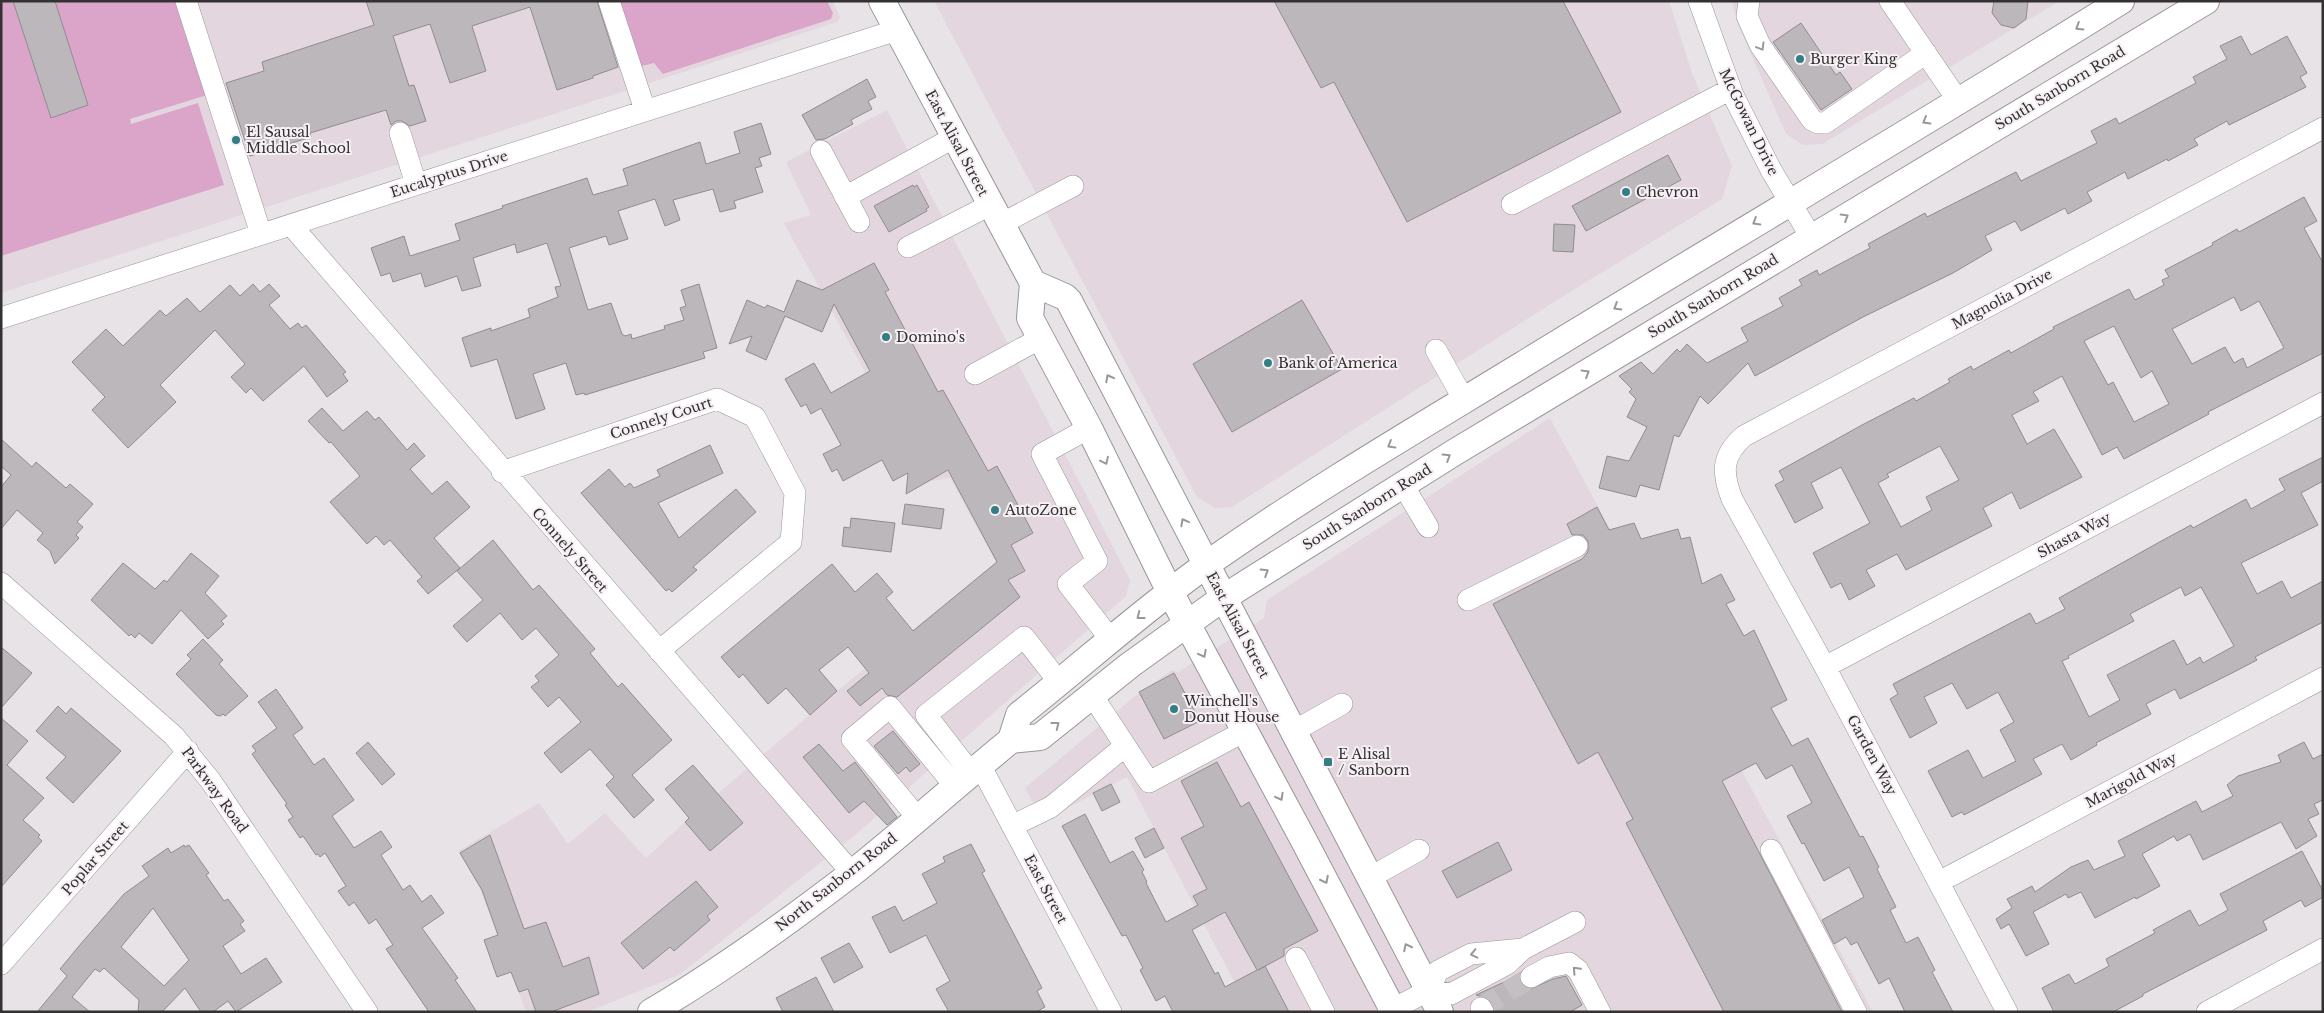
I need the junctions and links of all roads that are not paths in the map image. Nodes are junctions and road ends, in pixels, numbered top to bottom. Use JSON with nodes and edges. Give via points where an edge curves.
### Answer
{"nodes":[{"id":1,"x":186,"y":1,"type":"edge"},
{"id":2,"x":609,"y":1,"type":"edge"},
{"id":3,"x":882,"y":1,"type":"edge"},
{"id":4,"x":1699,"y":1,"type":"edge"},
{"id":5,"x":1749,"y":1,"type":"edge"},
{"id":6,"x":1890,"y":1,"type":"edge"},
{"id":7,"x":2121,"y":1,"type":"edge"},
{"id":8,"x":2206,"y":1,"type":"edge"},
{"id":9,"x":897,"y":30,"type":"junction"},
{"id":10,"x":1926,"y":53,"type":"junction"},
{"id":11,"x":1731,"y":89,"type":"junction"},
{"id":12,"x":1959,"y":102,"type":"junction"},
{"id":13,"x":645,"y":110,"type":"junction"},
{"id":14,"x":2323,"y":128,"type":"edge"},
{"id":15,"x":400,"y":133,"type":"dead end"},
{"id":16,"x":955,"y":138,"type":"junction"},
{"id":17,"x":821,"y":151,"type":"dead end"},
{"id":18,"x":416,"y":184,"type":"junction"},
{"id":19,"x":1073,"y":186,"type":"dead end"},
{"id":20,"x":845,"y":197,"type":"junction"},
{"id":21,"x":1789,"y":202,"type":"junction"},
{"id":22,"x":1512,"y":204,"type":"dead end"},
{"id":23,"x":995,"y":214,"type":"junction"},
{"id":24,"x":858,"y":222,"type":"dead end"},
{"id":25,"x":290,"y":226,"type":"junction"},
{"id":26,"x":261,"y":234,"type":"junction"},
{"id":27,"x":1810,"y":237,"type":"junction"},
{"id":28,"x":908,"y":247,"type":"dead end"},
{"id":29,"x":1033,"y":283,"type":"junction"},
{"id":30,"x":1,"y":318,"type":"edge"},
{"id":31,"x":1041,"y":338,"type":"junction"},
{"id":32,"x":1436,"y":350,"type":"dead end"},
{"id":33,"x":975,"y":374,"type":"dead end"},
{"id":34,"x":1464,"y":400,"type":"junction"},
{"id":35,"x":2323,"y":403,"type":"edge"},
{"id":36,"x":1089,"y":428,"type":"junction"},
{"id":37,"x":502,"y":472,"type":"junction"},
{"id":38,"x":1403,"y":484,"type":"junction"},
{"id":39,"x":1732,"y":499,"type":"joint"},
{"id":40,"x":1428,"y":527,"type":"dead end"},
{"id":41,"x":1577,"y":546,"type":"dead end"},
{"id":42,"x":1206,"y":565,"type":"junction"},
{"id":43,"x":1,"y":583,"type":"edge"},
{"id":44,"x":1170,"y":592,"type":"junction"},
{"id":45,"x":1223,"y":598,"type":"junction"},
{"id":46,"x":1468,"y":600,"type":"dead end"},
{"id":47,"x":1187,"y":624,"type":"junction"},
{"id":48,"x":1110,"y":640,"type":"junction"},
{"id":49,"x":659,"y":651,"type":"junction"},
{"id":50,"x":1825,"y":667,"type":"junction"},
{"id":51,"x":2323,"y":678,"type":"edge"},
{"id":52,"x":1059,"y":682,"type":"junction"},
{"id":53,"x":1092,"y":695,"type":"junction"},
{"id":54,"x":1342,"y":704,"type":"dead end"},
{"id":55,"x":1245,"y":731,"type":"junction"},
{"id":56,"x":1294,"y":731,"type":"junction"},
{"id":57,"x":1011,"y":740,"type":"junction"},
{"id":58,"x":1125,"y":746,"type":"junction"},
{"id":59,"x":188,"y":751,"type":"junction"},
{"id":60,"x":969,"y":775,"type":"junction"},
{"id":61,"x":917,"y":817,"type":"junction"},
{"id":62,"x":1012,"y":826,"type":"junction"},
{"id":63,"x":1419,"y":850,"type":"dead end"},
{"id":64,"x":1771,"y":850,"type":"dead end"},
{"id":65,"x":852,"y":873,"type":"junction"},
{"id":66,"x":1371,"y":877,"type":"junction"},
{"id":67,"x":1939,"y":882,"type":"junction"},
{"id":68,"x":1575,"y":922,"type":"dead end"},
{"id":69,"x":2323,"y":949,"type":"edge"},
{"id":70,"x":1296,"y":958,"type":"dead end"},
{"id":71,"x":1,"y":964,"type":"edge"},
{"id":72,"x":1531,"y":978,"type":"tunnel mouth"},
{"id":73,"x":1435,"y":1001,"type":"edge"},
{"id":74,"x":1391,"y":1011,"type":"edge"},
{"id":75,"x":367,"y":1012,"type":"edge"},
{"id":76,"x":651,"y":1012,"type":"edge"},
{"id":77,"x":1111,"y":1012,"type":"edge"},
{"id":78,"x":1324,"y":1012,"type":"edge"},
{"id":79,"x":1600,"y":1012,"type":"edge"},
{"id":80,"x":1856,"y":1012,"type":"edge"},
{"id":81,"x":2007,"y":1012,"type":"edge"},
{"id":82,"x":2207,"y":1012,"type":"edge"}],
"edges":[{"from":1,"to":26,"type":"street"},
{"from":2,"to":13,"type":"street"},
{"from":3,"to":9,"type":"main road","name":"East Alisal Street"},
{"from":4,"to":11,"type":"street","name":"McGowan Drive"},
{"from":5,"to":10,"type":"street","one_way":true,"via":[[1747,16],[1760,45],[1812,120],[1818,123],[1825,123]]},
{"from":6,"to":10,"type":"street"},
{"from":7,"to":12,"type":"main road","one_way":true},
{"from":27,"to":8,"type":"main road","name":"South Sanborn Road","one_way":true},
{"from":9,"to":13,"type":"street","name":"Eucalyptus Drive"},
{"from":9,"to":16,"type":"main road","name":"East Alisal Street"},
{"from":10,"to":12,"type":"street"},
{"from":11,"to":21,"type":"street","name":"McGowan Drive"},
{"from":11,"to":22,"type":"street"},
{"from":12,"to":21,"type":"main road","one_way":true},
{"from":13,"to":18,"type":"street","name":"Eucalyptus Drive"},
{"from":14,"to":39,"type":"street","name":"Magnolia Drive","via":[[1744,436],[1733,445],[1725,466]]},
{"from":15,"to":18,"type":"street"},
{"from":16,"to":20,"type":"street"},
{"from":16,"to":23,"type":"main road","name":"East Alisal Street"},
{"from":17,"to":20,"type":"street"},
{"from":18,"to":25,"type":"street","name":"Eucalyptus Drive"},
{"from":19,"to":23,"type":"street"},
{"from":20,"to":24,"type":"street"},
{"from":21,"to":27,"type":"street","name":"McGowan Drive"},
{"from":21,"to":34,"type":"main road","one_way":true},
{"from":23,"to":28,"type":"street"},
{"from":23,"to":29,"type":"main road","name":"East Alisal Street"},
{"from":25,"to":26,"type":"street","name":"Eucalyptus Drive"},
{"from":25,"to":37,"type":"street","name":"Connely Street"},
{"from":26,"to":30,"type":"street","name":"Eucalyptus Drive"},
{"from":38,"to":27,"type":"main road","name":"South Sanborn Road","one_way":true},
{"from":29,"to":31,"type":"main road","via":[[1029,313]]},
{"from":42,"to":29,"type":"main road","name":"East Alisal Street","one_way":true,"via":[[1069,301]]},
{"from":31,"to":33,"type":"street"},
{"from":31,"to":36,"type":"main road"},
{"from":32,"to":34,"type":"street"},
{"from":34,"to":42,"type":"main road","one_way":true},
{"from":35,"to":50,"type":"street","name":"Shasta Way"},
{"from":36,"to":44,"type":"main road","one_way":true},
{"from":36,"to":48,"type":"street","via":[[1042,454],[1097,560],[1068,584]]},
{"from":37,"to":49,"type":"street","name":"Connely Street"},
{"from":37,"to":49,"type":"street","name":"Connely Court","via":[[717,399],[755,417],[795,493],[791,542]]},
{"from":38,"to":40,"type":"street"},
{"from":45,"to":38,"type":"main road","name":"South Sanborn Road","one_way":true},
{"from":39,"to":50,"type":"street","name":"Garden Way"},
{"from":41,"to":46,"type":"street"},
{"from":42,"to":44,"type":"main road"},
{"from":42,"to":45,"type":"main road","name":"East Alisal Street"},
{"from":43,"to":59,"type":"street","name":"Parkway Road"},
{"from":44,"to":47,"type":"main road"},
{"from":44,"to":48,"type":"main road","one_way":true},
{"from":45,"to":47,"type":"main road"},
{"from":45,"to":56,"type":"main road","name":"East Alisal Street"},
{"from":47,"to":53,"type":"main road"},
{"from":47,"to":55,"type":"main road","one_way":true},
{"from":48,"to":52,"type":"main road"},
{"from":49,"to":65,"type":"street","name":"Connely Street"},
{"from":50,"to":67,"type":"street","name":"Garden Way"},
{"from":51,"to":67,"type":"street","name":"Marigold Way"},
{"from":52,"to":57,"type":"main road","via":[[1019,715]]},
{"from":52,"to":60,"type":"street","via":[[1024,638],[926,715]]},
{"from":57,"to":53,"type":"main road","one_way":true,"via":[[1040,737]]},
{"from":53,"to":58,"type":"street"},
{"from":54,"to":56,"type":"street"},
{"from":55,"to":58,"type":"street","via":[[1149,782]]},
{"from":55,"to":74,"type":"main road","one_way":true},
{"from":56,"to":66,"type":"main road","name":"East Alisal Street"},
{"from":57,"to":60,"type":"main road","name":"North Sanborn Road"},
{"from":58,"to":62,"type":"street","via":[[1051,807]]},
{"from":59,"to":71,"type":"street","name":"Poplar Street"},
{"from":59,"to":75,"type":"street","name":"Parkway Road"},
{"from":60,"to":61,"type":"main road","name":"North Sanborn Road"},
{"from":60,"to":61,"type":"street","via":[[890,707],[852,739]]},
{"from":60,"to":62,"type":"street","name":"East Street"},
{"from":61,"to":65,"type":"main road","name":"North Sanborn Road"},
{"from":62,"to":77,"type":"street","name":"East Street"},
{"from":63,"to":66,"type":"street"},
{"from":64,"to":80,"type":"street"},
{"from":65,"to":76,"type":"main road","name":"North Sanborn Road","via":[[763,939]]},
{"from":73,"to":66,"type":"main road","name":"East Alisal Street","one_way":true},
{"from":67,"to":81,"type":"street","name":"Garden Way"},
{"from":68,"to":73,"type":"street","via":[[1523,949],[1506,964]]},
{"from":69,"to":82,"type":"street"},
{"from":70,"to":78,"type":"street"},
{"from":79,"to":72,"type":"street","one_way":true,"via":[[1578,970],[1569,963],[1549,967]]},
{"from":73,"to":74,"type":"street"}]}
